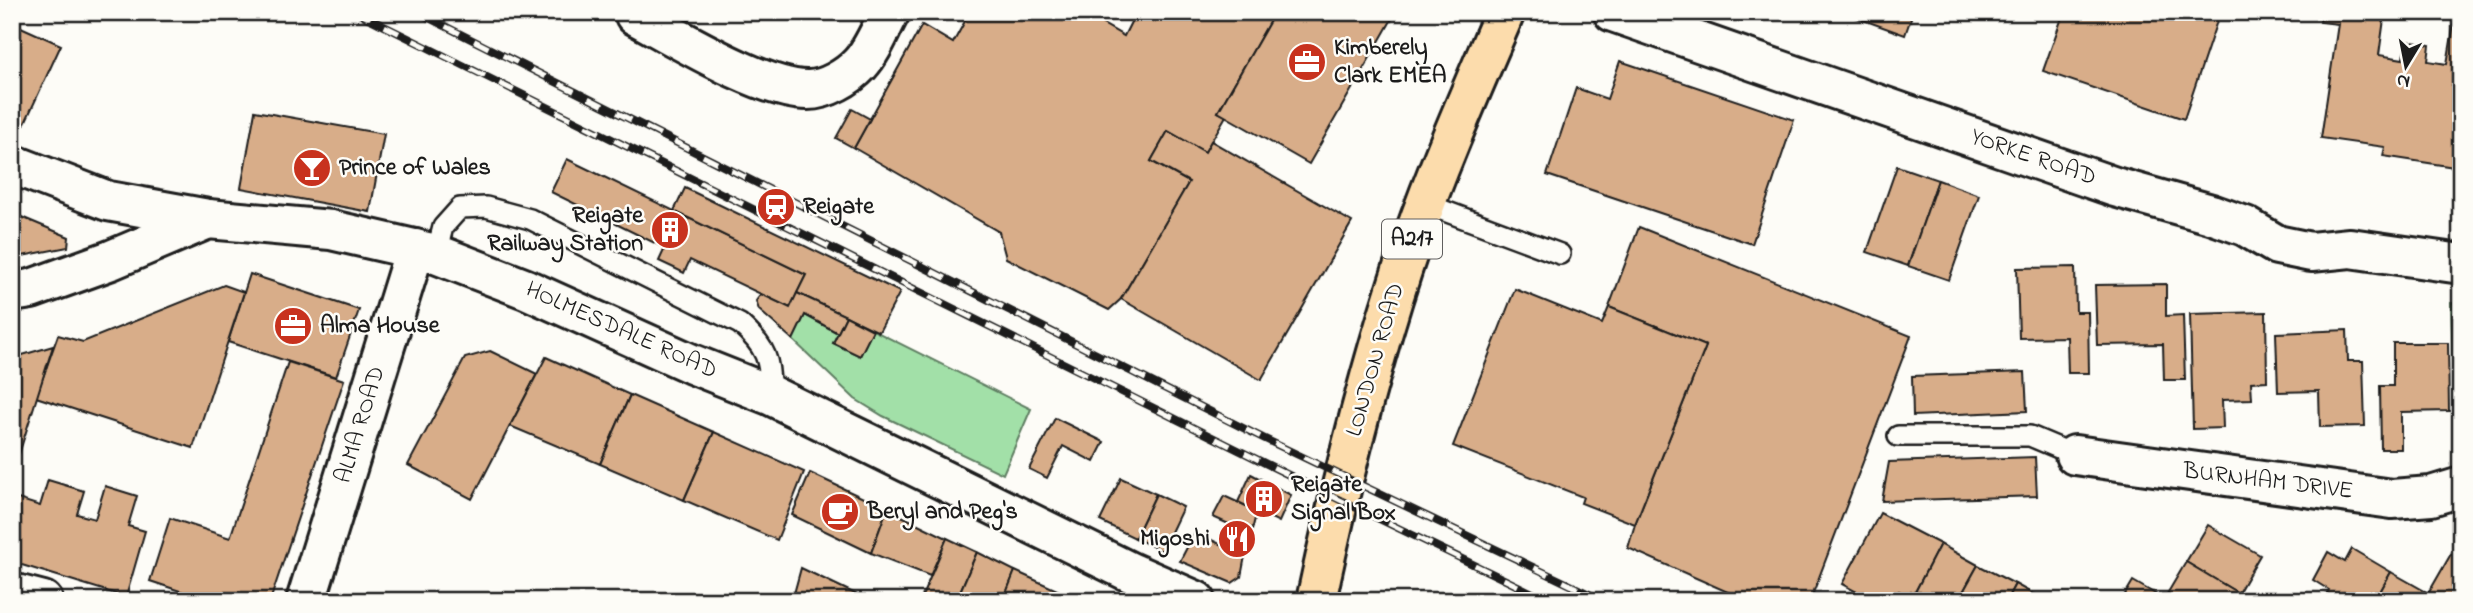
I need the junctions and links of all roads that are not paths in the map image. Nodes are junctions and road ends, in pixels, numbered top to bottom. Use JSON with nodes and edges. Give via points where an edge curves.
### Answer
{"nodes":[{"id":1,"x":890,"y":12,"type":"edge"},
{"id":2,"x":1505,"y":12,"type":"edge"},
{"id":3,"x":1613,"y":12,"type":"edge"},
{"id":4,"x":635,"y":15,"type":"dead end"},
{"id":5,"x":12,"y":164,"type":"edge"},
{"id":6,"x":1426,"y":204,"type":"junction"},
{"id":7,"x":208,"y":219,"type":"junction"},
{"id":8,"x":426,"y":252,"type":"junction"},
{"id":9,"x":1560,"y":254,"type":"dead end"},
{"id":10,"x":2461,"y":264,"type":"edge"},
{"id":11,"x":12,"y":292,"type":"edge"},
{"id":12,"x":770,"y":395,"type":"junction"},
{"id":13,"x":1898,"y":436,"type":"dead end"},
{"id":14,"x":2075,"y":455,"type":"joint"},
{"id":15,"x":2461,"y":486,"type":"edge"},
{"id":16,"x":12,"y":593,"type":"edge"},
{"id":17,"x":43,"y":601,"type":"edge"},
{"id":18,"x":306,"y":601,"type":"edge"},
{"id":19,"x":1196,"y":601,"type":"edge"},
{"id":20,"x":1316,"y":601,"type":"edge"}],
"edges":[{"from":1,"to":4,"type":"street","via":[[861,63],[841,79],[810,90],[778,85],[718,60]]},
{"from":2,"to":6,"type":"main road","name":"LONDON ROAD","number":"A217"},
{"from":3,"to":10,"type":"street","name":"YORKE ROAD","via":[[2115,187],[2211,214],[2245,226],[2277,245],[2311,252],[2350,248]]},
{"from":5,"to":7,"type":"street","name":"HOLMESDALE ROAD","via":[[108,201]]},
{"from":6,"to":9,"type":"lane"},
{"from":6,"to":20,"type":"main road","name":"LONDON ROAD","number":"A217","via":[[1396,288],[1344,475]]},
{"from":7,"to":8,"type":"street","name":"HOLMESDALE ROAD","via":[[331,230]]},
{"from":7,"to":11,"type":"street","via":[[111,260]]},
{"from":8,"to":12,"type":"street","name":"HOLMESDALE ROAD","via":[[526,289]]},
{"from":8,"to":12,"type":"lane","via":[[460,208],[486,206],[530,219],[740,324],[760,342],[771,373]]},
{"from":8,"to":18,"type":"street","name":"ALMA ROAD"},
{"from":12,"to":19,"type":"street","name":"HOLMESDALE ROAD"},
{"from":13,"to":14,"type":"lane","via":[[2030,436]]},
{"from":14,"to":15,"type":"street","name":"BURNHAM DRIVE","via":[[2392,499],[2431,496]]},
{"from":16,"to":17,"type":"street"}]}
